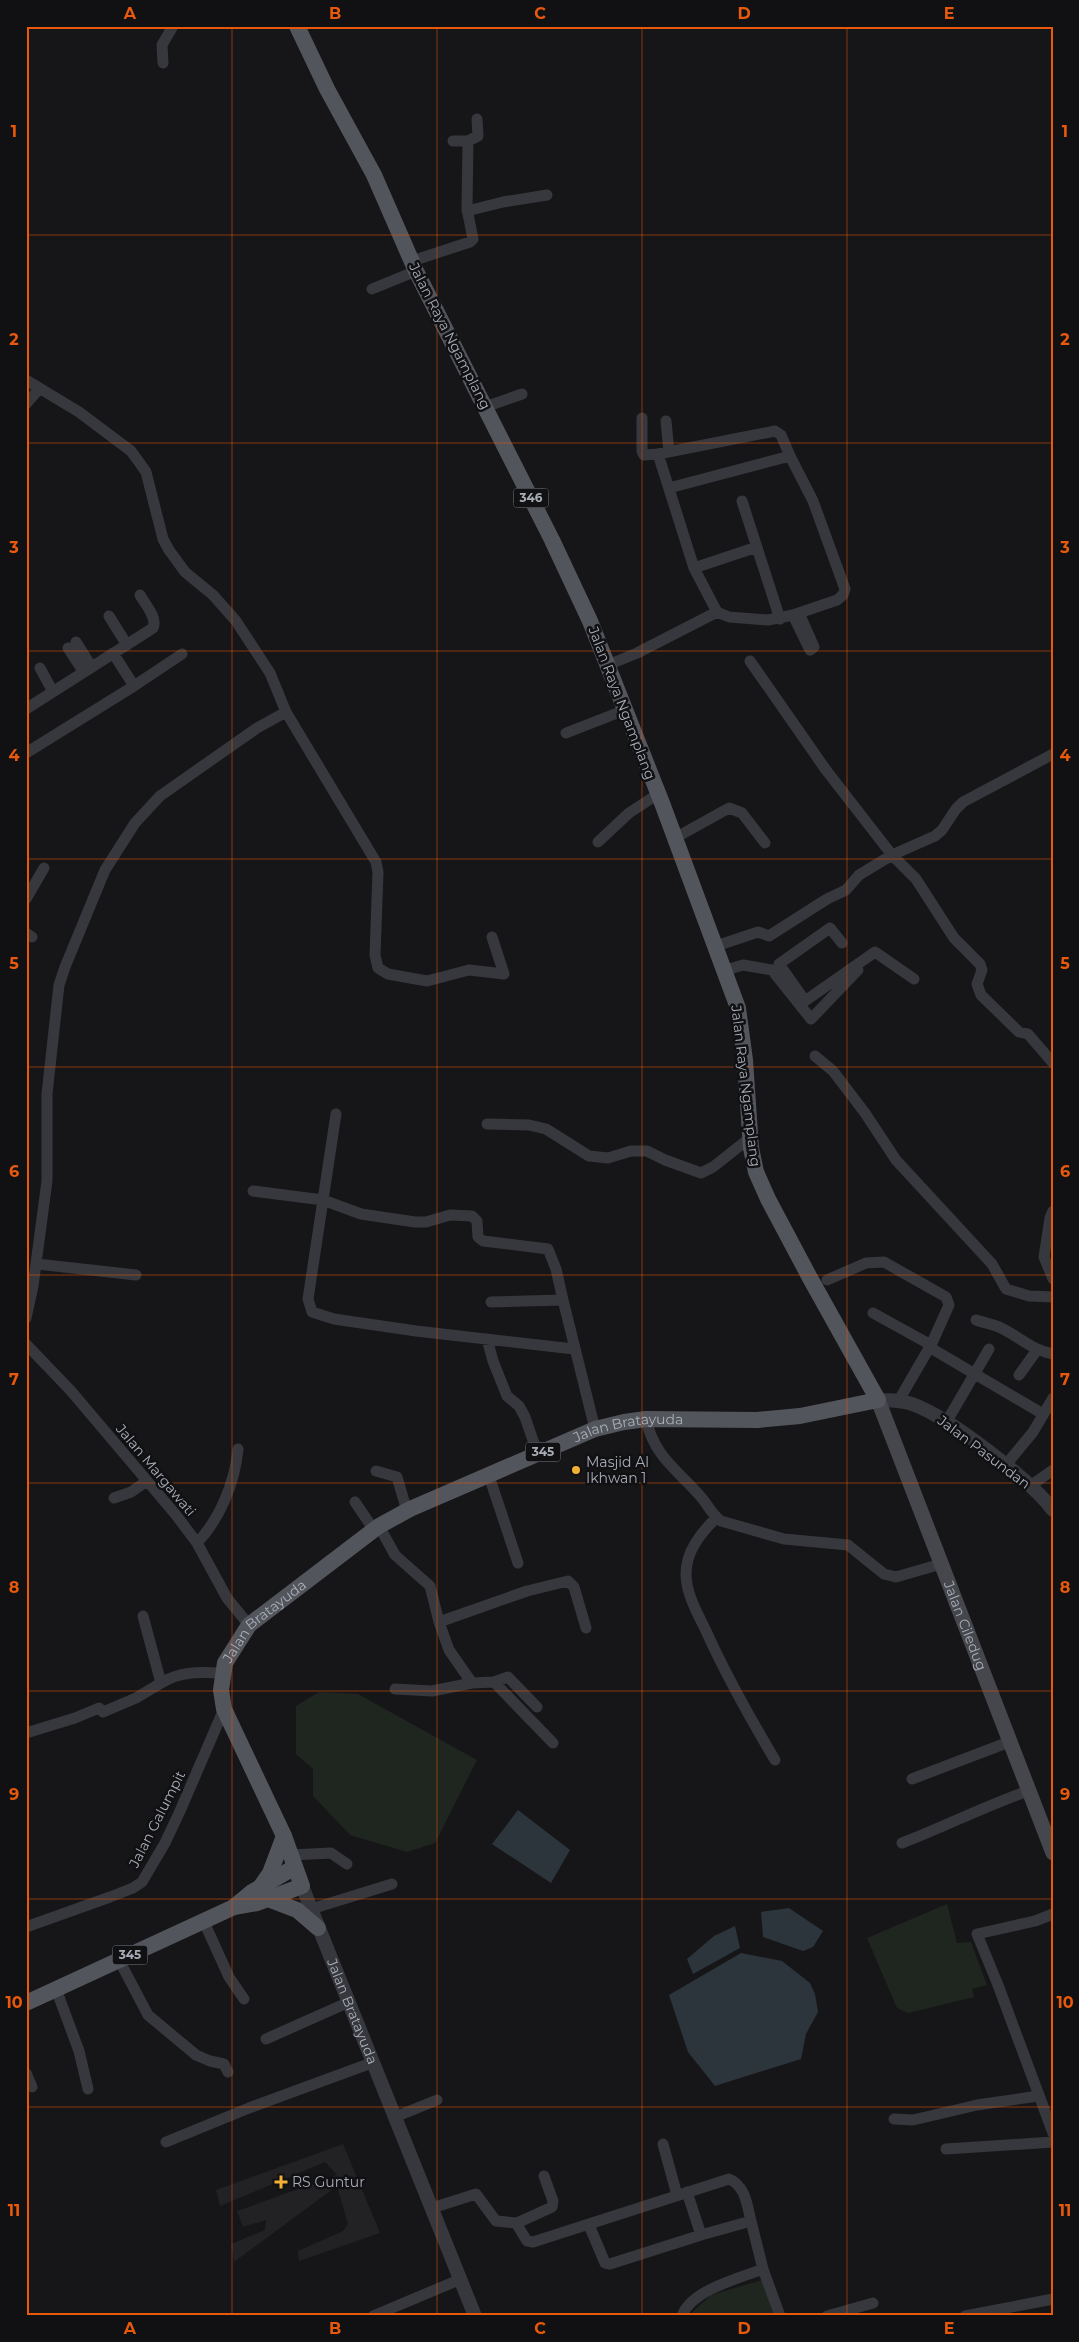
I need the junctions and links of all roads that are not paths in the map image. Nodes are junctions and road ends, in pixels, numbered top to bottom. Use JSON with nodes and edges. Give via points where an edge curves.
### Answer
{"nodes":[{"id":1,"x":174,"y":26,"type":"edge"},
{"id":2,"x":297,"y":26,"type":"edge"},
{"id":3,"x":163,"y":63,"type":"dead end"},
{"id":4,"x":477,"y":119,"type":"dead end"},
{"id":5,"x":453,"y":141,"type":"dead end"},
{"id":6,"x":468,"y":142,"type":"junction"},
{"id":7,"x":547,"y":195,"type":"dead end"},
{"id":8,"x":467,"y":211,"type":"junction"},
{"id":9,"x":414,"y":266,"type":"junction"},
{"id":10,"x":372,"y":289,"type":"dead end"},
{"id":11,"x":26,"y":380,"type":"edge"},
{"id":12,"x":522,"y":394,"type":"dead end"},
{"id":13,"x":33,"y":396,"type":"edge"},
{"id":14,"x":486,"y":407,"type":"junction"},
{"id":15,"x":642,"y":418,"type":"dead end"},
{"id":16,"x":666,"y":421,"type":"dead end"},
{"id":17,"x":664,"y":453,"type":"junction"},
{"id":18,"x":790,"y":456,"type":"junction"},
{"id":19,"x":669,"y":488,"type":"junction"},
{"id":20,"x":742,"y":501,"type":"dead end"},
{"id":21,"x":757,"y":547,"type":"junction"},
{"id":22,"x":694,"y":568,"type":"junction"},
{"id":23,"x":140,"y":595,"type":"dead end"},
{"id":24,"x":718,"y":612,"type":"junction"},
{"id":25,"x":109,"y":616,"type":"dead end"},
{"id":26,"x":780,"y":619,"type":"junction"},
{"id":27,"x":72,"y":645,"type":"dead end"},
{"id":28,"x":127,"y":645,"type":"junction"},
{"id":29,"x":113,"y":653,"type":"junction"},
{"id":30,"x":182,"y":654,"type":"dead end"},
{"id":31,"x":750,"y":661,"type":"dead end"},
{"id":32,"x":608,"y":665,"type":"junction"},
{"id":33,"x":40,"y":668,"type":"dead end"},
{"id":34,"x":87,"y":669,"type":"junction"},
{"id":35,"x":134,"y":686,"type":"junction"},
{"id":36,"x":53,"y":692,"type":"junction"},
{"id":37,"x":26,"y":708,"type":"edge"},
{"id":38,"x":625,"y":710,"type":"junction"},
{"id":39,"x":286,"y":712,"type":"junction"},
{"id":40,"x":566,"y":733,"type":"dead end"},
{"id":41,"x":26,"y":753,"type":"edge"},
{"id":42,"x":1053,"y":754,"type":"edge"},
{"id":43,"x":658,"y":794,"type":"junction"},
{"id":44,"x":675,"y":838,"type":"junction"},
{"id":45,"x":598,"y":842,"type":"dead end"},
{"id":46,"x":765,"y":843,"type":"dead end"},
{"id":47,"x":892,"y":855,"type":"junction"},
{"id":48,"x":44,"y":868,"type":"dead end"},
{"id":49,"x":26,"y":899,"type":"edge"},
{"id":50,"x":492,"y":937,"type":"dead end"},
{"id":51,"x":842,"y":943,"type":"dead end"},
{"id":52,"x":716,"y":946,"type":"junction"},
{"id":53,"x":875,"y":952,"type":"junction"},
{"id":54,"x":776,"y":967,"type":"junction"},
{"id":55,"x":728,"y":977,"type":"junction"},
{"id":56,"x":914,"y":979,"type":"dead end"},
{"id":57,"x":802,"y":1003,"type":"junction"},
{"id":58,"x":815,"y":1056,"type":"dead end"},
{"id":59,"x":1053,"y":1063,"type":"edge"},
{"id":60,"x":336,"y":1114,"type":"dead end"},
{"id":61,"x":487,"y":1124,"type":"dead end"},
{"id":62,"x":751,"y":1138,"type":"junction"},
{"id":63,"x":253,"y":1191,"type":"dead end"},
{"id":64,"x":322,"y":1200,"type":"junction"},
{"id":65,"x":1053,"y":1211,"type":"edge"},
{"id":66,"x":36,"y":1264,"type":"junction"},
{"id":67,"x":136,"y":1275,"type":"dead end"},
{"id":68,"x":1053,"y":1279,"type":"edge"},
{"id":69,"x":827,"y":1280,"type":"dead end"},
{"id":70,"x":1053,"y":1297,"type":"edge"},
{"id":71,"x":563,"y":1300,"type":"junction"},
{"id":72,"x":491,"y":1302,"type":"dead end"},
{"id":73,"x":874,"y":1313,"type":"dead end"},
{"id":74,"x":26,"y":1318,"type":"edge"},
{"id":75,"x":976,"y":1320,"type":"dead end"},
{"id":76,"x":487,"y":1339,"type":"junction"},
{"id":77,"x":26,"y":1344,"type":"edge"},
{"id":78,"x":930,"y":1346,"type":"junction"},
{"id":79,"x":989,"y":1348,"type":"dead end"},
{"id":80,"x":574,"y":1349,"type":"junction"},
{"id":81,"x":1037,"y":1350,"type":"junction"},
{"id":82,"x":1053,"y":1354,"type":"edge"},
{"id":83,"x":974,"y":1374,"type":"junction"},
{"id":84,"x":1019,"y":1375,"type":"dead end"},
{"id":85,"x":1053,"y":1398,"type":"edge"},
{"id":86,"x":878,"y":1400,"type":"junction"},
{"id":87,"x":899,"y":1400,"type":"junction"},
{"id":88,"x":1044,"y":1414,"type":"junction"},
{"id":89,"x":646,"y":1419,"type":"junction"},
{"id":90,"x":948,"y":1421,"type":"junction"},
{"id":91,"x":595,"y":1429,"type":"junction"},
{"id":92,"x":238,"y":1449,"type":"dead end"},
{"id":93,"x":538,"y":1455,"type":"junction"},
{"id":94,"x":1005,"y":1466,"type":"junction"},
{"id":95,"x":1053,"y":1470,"type":"edge"},
{"id":96,"x":376,"y":1471,"type":"dead end"},
{"id":97,"x":489,"y":1476,"type":"junction"},
{"id":98,"x":147,"y":1481,"type":"junction"},
{"id":99,"x":1030,"y":1486,"type":"junction"},
{"id":100,"x":114,"y":1498,"type":"dead end"},
{"id":101,"x":355,"y":1502,"type":"dead end"},
{"id":102,"x":407,"y":1510,"type":"junction"},
{"id":103,"x":1053,"y":1510,"type":"edge"},
{"id":104,"x":716,"y":1518,"type":"junction"},
{"id":105,"x":376,"y":1528,"type":"junction"},
{"id":106,"x":197,"y":1543,"type":"junction"},
{"id":107,"x":518,"y":1563,"type":"dead end"},
{"id":108,"x":942,"y":1564,"type":"junction"},
{"id":109,"x":143,"y":1616,"type":"dead end"},
{"id":110,"x":439,"y":1622,"type":"junction"},
{"id":111,"x":249,"y":1625,"type":"junction"},
{"id":112,"x":586,"y":1628,"type":"dead end"},
{"id":113,"x":222,"y":1673,"type":"junction"},
{"id":114,"x":494,"y":1682,"type":"junction"},
{"id":115,"x":160,"y":1683,"type":"junction"},
{"id":116,"x":472,"y":1683,"type":"junction"},
{"id":117,"x":395,"y":1689,"type":"dead end"},
{"id":118,"x":537,"y":1707,"type":"dead end"},
{"id":119,"x":224,"y":1709,"type":"junction"},
{"id":120,"x":26,"y":1733,"type":"edge"},
{"id":121,"x":1009,"y":1742,"type":"junction"},
{"id":122,"x":553,"y":1743,"type":"dead end"},
{"id":123,"x":775,"y":1760,"type":"dead end"},
{"id":124,"x":912,"y":1779,"type":"dead end"},
{"id":125,"x":1028,"y":1791,"type":"junction"},
{"id":126,"x":284,"y":1836,"type":"junction"},
{"id":127,"x":902,"y":1843,"type":"dead end"},
{"id":128,"x":1053,"y":1853,"type":"edge"},
{"id":129,"x":293,"y":1861,"type":"junction"},
{"id":130,"x":347,"y":1864,"type":"dead end"},
{"id":131,"x":392,"y":1884,"type":"dead end"},
{"id":132,"x":302,"y":1886,"type":"junction"},
{"id":133,"x":265,"y":1893,"type":"junction"},
{"id":134,"x":311,"y":1910,"type":"junction"},
{"id":135,"x":1053,"y":1914,"type":"edge"},
{"id":136,"x":204,"y":1922,"type":"junction"},
{"id":137,"x":26,"y":1927,"type":"edge"},
{"id":138,"x":318,"y":1928,"type":"junction"},
{"id":139,"x":119,"y":1960,"type":"junction"},
{"id":140,"x":56,"y":1989,"type":"junction"},
{"id":141,"x":244,"y":1999,"type":"dead end"},
{"id":142,"x":349,"y":2002,"type":"junction"},
{"id":143,"x":26,"y":2003,"type":"edge"},
{"id":144,"x":266,"y":2039,"type":"dead end"},
{"id":145,"x":374,"y":2062,"type":"junction"},
{"id":146,"x":26,"y":2072,"type":"edge"},
{"id":147,"x":228,"y":2072,"type":"dead end"},
{"id":148,"x":32,"y":2087,"type":"dead end"},
{"id":149,"x":88,"y":2089,"type":"dead end"},
{"id":150,"x":1038,"y":2096,"type":"junction"},
{"id":151,"x":436,"y":2100,"type":"dead end"},
{"id":152,"x":396,"y":2117,"type":"junction"},
{"id":153,"x":894,"y":2119,"type":"dead end"},
{"id":154,"x":1053,"y":2133,"type":"edge"},
{"id":155,"x":166,"y":2142,"type":"dead end"},
{"id":156,"x":1053,"y":2142,"type":"edge"},
{"id":157,"x":663,"y":2144,"type":"dead end"},
{"id":158,"x":946,"y":2148,"type":"dead end"},
{"id":159,"x":544,"y":2176,"type":"dead end"},
{"id":160,"x":682,"y":2194,"type":"junction"},
{"id":161,"x":432,"y":2208,"type":"junction"},
{"id":162,"x":751,"y":2221,"type":"junction"},
{"id":163,"x":517,"y":2223,"type":"junction"},
{"id":164,"x":590,"y":2225,"type":"junction"},
{"id":165,"x":701,"y":2235,"type":"junction"},
{"id":166,"x":764,"y":2269,"type":"junction"},
{"id":167,"x":461,"y":2279,"type":"junction"},
{"id":168,"x":1053,"y":2298,"type":"edge"},
{"id":169,"x":873,"y":2303,"type":"dead end"},
{"id":170,"x":373,"y":2316,"type":"edge"},
{"id":171,"x":475,"y":2316,"type":"edge"},
{"id":172,"x":682,"y":2316,"type":"edge"},
{"id":173,"x":780,"y":2316,"type":"edge"},
{"id":174,"x":827,"y":2316,"type":"edge"},
{"id":175,"x":966,"y":2316,"type":"edge"}],
"edges":[{"from":1,"to":3,"type":"street","via":[[162,46]]},
{"from":2,"to":9,"type":"main road","name":"Jalan Raya Ngamplang","number":"346","via":[[374,175]]},
{"from":4,"to":6,"type":"street","via":[[478,136]]},
{"from":5,"to":6,"type":"street"},
{"from":6,"to":8,"type":"street"},
{"from":7,"to":8,"type":"street"},
{"from":8,"to":9,"type":"street","via":[[472,240]]},
{"from":9,"to":10,"type":"street"},
{"from":9,"to":14,"type":"main road","name":"Jalan Raya Ngamplang","number":"346"},
{"from":11,"to":13,"type":"street"},
{"from":12,"to":14,"type":"street"},
{"from":13,"to":39,"type":"street","via":[[79,412],[131,451],[140,462],[146,472],[163,539],[169,550],[185,572],[213,595],[236,621],[270,672]]},
{"from":14,"to":32,"type":"main road","name":"Jalan Raya Ngamplang","number":"346"},
{"from":15,"to":17,"type":"street","via":[[644,455]]},
{"from":16,"to":17,"type":"street"},
{"from":17,"to":18,"type":"street","via":[[775,431],[782,435]]},
{"from":17,"to":19,"type":"street"},
{"from":18,"to":19,"type":"street"},
{"from":18,"to":26,"type":"street","via":[[813,501],[845,588],[837,600]]},
{"from":19,"to":22,"type":"street"},
{"from":20,"to":21,"type":"street"},
{"from":21,"to":22,"type":"street"},
{"from":21,"to":26,"type":"street"},
{"from":22,"to":24,"type":"street"},
{"from":23,"to":28,"type":"street","via":[[155,625]]},
{"from":24,"to":26,"type":"street","via":[[729,617],[755,620]]},
{"from":24,"to":32,"type":"street"},
{"from":25,"to":28,"type":"street"},
{"from":27,"to":34,"type":"street"},
{"from":28,"to":29,"type":"street"},
{"from":29,"to":34,"type":"street"},
{"from":29,"to":35,"type":"street"},
{"from":30,"to":35,"type":"street"},
{"from":31,"to":47,"type":"street","via":[[826,770]]},
{"from":32,"to":38,"type":"main road","name":"Jalan Raya Ngamplang","number":"346"},
{"from":33,"to":36,"type":"street"},
{"from":34,"to":36,"type":"street"},
{"from":35,"to":41,"type":"street"},
{"from":36,"to":37,"type":"street"},
{"from":38,"to":40,"type":"street"},
{"from":38,"to":43,"type":"main road","name":"Jalan Raya Ngamplang","number":"346"},
{"from":39,"to":50,"type":"street","via":[[376,862],[375,960],[381,971],[427,981],[465,970],[504,974]]},
{"from":39,"to":66,"type":"street","via":[[257,728],[160,796],[135,823],[105,870],[64,966],[59,986],[47,1094],[47,1181]]},
{"from":42,"to":47,"type":"street","via":[[963,802],[940,832]]},
{"from":43,"to":44,"type":"main road","name":"Jalan Raya Ngamplang","number":"346"},
{"from":43,"to":45,"type":"street","via":[[629,813]]},
{"from":44,"to":46,"type":"street","via":[[729,808],[742,813]]},
{"from":44,"to":52,"type":"main road","name":"Jalan Raya Ngamplang","number":"346"},
{"from":47,"to":52,"type":"street","via":[[859,874],[846,890],[769,936],[758,932]]},
{"from":47,"to":59,"type":"street","via":[[916,879],[954,938],[980,964],[982,970],[977,984],[981,995],[1017,1031],[1028,1034]]},
{"from":48,"to":49,"type":"street"},
{"from":51,"to":54,"type":"street","via":[[830,928]]},
{"from":52,"to":55,"type":"main road","name":"Jalan Raya Ngamplang","number":"346"},
{"from":53,"to":56,"type":"street"},
{"from":53,"to":57,"type":"street"},
{"from":53,"to":57,"type":"street","via":[[811,1019]]},
{"from":54,"to":55,"type":"street","via":[[743,965]]},
{"from":54,"to":57,"type":"street"},
{"from":55,"to":62,"type":"main road","name":"Jalan Raya Ngamplang","number":"346","via":[[736,1002],[745,1060]]},
{"from":58,"to":70,"type":"street","via":[[838,1078],[896,1160],[992,1264],[1006,1289],[1014,1294]]},
{"from":60,"to":64,"type":"street"},
{"from":61,"to":62,"type":"street","via":[[546,1128],[589,1156],[608,1158],[631,1151],[647,1151],[701,1173]]},
{"from":62,"to":86,"type":"main road","name":"Jalan Raya Ngamplang","via":[[753,1160],[768,1199]]},
{"from":63,"to":64,"type":"street"},
{"from":64,"to":71,"type":"street","via":[[361,1214],[415,1222],[450,1215],[472,1216],[477,1221],[478,1237],[482,1241],[550,1250]]},
{"from":64,"to":76,"type":"street","via":[[308,1299],[312,1312],[334,1319]]},
{"from":65,"to":68,"type":"street","via":[[1044,1257]]},
{"from":66,"to":67,"type":"street"},
{"from":66,"to":74,"type":"street"},
{"from":69,"to":78,"type":"street","via":[[866,1263],[884,1262],[946,1297],[949,1305]]},
{"from":71,"to":72,"type":"street"},
{"from":71,"to":80,"type":"street"},
{"from":73,"to":78,"type":"street"},
{"from":75,"to":81,"type":"street","via":[[1002,1328]]},
{"from":76,"to":80,"type":"street"},
{"from":76,"to":93,"type":"street","via":[[507,1396],[519,1406],[525,1417]]},
{"from":77,"to":98,"type":"street","name":"Jalan Margawati"},
{"from":78,"to":83,"type":"street"},
{"from":78,"to":87,"type":"street"},
{"from":79,"to":83,"type":"street"},
{"from":80,"to":91,"type":"street"},
{"from":81,"to":82,"type":"street"},
{"from":81,"to":84,"type":"street"},
{"from":83,"to":88,"type":"street"},
{"from":83,"to":90,"type":"street"},
{"from":85,"to":88,"type":"street"},
{"from":86,"to":87,"type":"street","name":"Jalan Pasundan"},
{"from":86,"to":89,"type":"main road","name":"Jalan Bratayuda","number":"345","via":[[800,1416],[756,1420]]},
{"from":86,"to":108,"type":"main road","name":"Jalan Ciledug"},
{"from":87,"to":90,"type":"street","name":"Jalan Pasundan"},
{"from":88,"to":94,"type":"street"},
{"from":89,"to":91,"type":"main road","name":"Jalan Bratayuda","number":"345"},
{"from":89,"to":104,"type":"street","via":[[657,1449]]},
{"from":90,"to":94,"type":"street","name":"Jalan Pasundan"},
{"from":91,"to":93,"type":"main road","name":"Jalan Bratayuda","number":"345"},
{"from":92,"to":106,"type":"street","via":[[233,1478],[223,1503]]},
{"from":93,"to":97,"type":"main road","name":"Jalan Bratayuda","number":"345"},
{"from":94,"to":99,"type":"street","name":"Jalan Pasundan"},
{"from":95,"to":99,"type":"street"},
{"from":96,"to":102,"type":"street","via":[[397,1477]]},
{"from":97,"to":102,"type":"main road","name":"Jalan Bratayuda","number":"345"},
{"from":97,"to":107,"type":"street"},
{"from":98,"to":100,"type":"street"},
{"from":98,"to":106,"type":"street","name":"Jalan Margawati"},
{"from":99,"to":103,"type":"street","name":"Jalan Pasundan"},
{"from":101,"to":105,"type":"street"},
{"from":102,"to":105,"type":"main road","name":"Jalan Bratayuda","number":"345"},
{"from":104,"to":108,"type":"street","via":[[737,1528],[784,1539],[848,1545],[884,1574],[896,1578]]},
{"from":104,"to":123,"type":"street","via":[[701,1533],[689,1558],[686,1575],[690,1594],[721,1663]]},
{"from":105,"to":110,"type":"street","via":[[395,1555],[430,1586]]},
{"from":105,"to":111,"type":"main road","name":"Jalan Bratayuda","number":"345"},
{"from":106,"to":111,"type":"street","name":"Jalan Margawati","via":[[227,1598]]},
{"from":108,"to":121,"type":"main road","name":"Jalan Ciledug"},
{"from":109,"to":115,"type":"street"},
{"from":110,"to":112,"type":"street","via":[[527,1591],[568,1581],[574,1587]]},
{"from":110,"to":116,"type":"street","via":[[449,1650]]},
{"from":111,"to":113,"type":"main road","name":"Jalan Bratayuda","number":"345","via":[[228,1655]]},
{"from":113,"to":115,"type":"street","via":[[191,1672]]},
{"from":113,"to":119,"type":"main road","name":"Jalan Bratayuda","number":"345"},
{"from":114,"to":116,"type":"street"},
{"from":114,"to":118,"type":"street","via":[[508,1677]]},
{"from":114,"to":122,"type":"street"},
{"from":115,"to":120,"type":"street","via":[[103,1712],[98,1708]]},
{"from":116,"to":117,"type":"street","via":[[432,1691]]},
{"from":119,"to":126,"type":"main road","name":"Jalan Bratayuda","number":"345"},
{"from":119,"to":137,"type":"street","name":"Jalan Galumpit","via":[[165,1843],[142,1882],[110,1898]]},
{"from":121,"to":124,"type":"street"},
{"from":121,"to":125,"type":"main road","name":"Jalan Ciledug"},
{"from":125,"to":127,"type":"street"},
{"from":125,"to":128,"type":"main road","name":"Jalan Ciledug"},
{"from":126,"to":129,"type":"main road","name":"Jalan Bratayuda","number":"345"},
{"from":126,"to":133,"type":"main road","number":"345"},
{"from":129,"to":130,"type":"street","via":[[331,1853]]},
{"from":129,"to":132,"type":"main road","name":"Jalan Bratayuda","number":"345"},
{"from":129,"to":133,"type":"main road","number":"345"},
{"from":131,"to":134,"type":"street"},
{"from":132,"to":133,"type":"main road","number":"345"},
{"from":132,"to":134,"type":"street","name":"Jalan Bratayuda"},
{"from":133,"to":136,"type":"main road","number":"345","via":[[243,1898],[234,1907]]},
{"from":133,"to":138,"type":"main road","via":[[296,1910]]},
{"from":134,"to":138,"type":"street","name":"Jalan Bratayuda"},
{"from":135,"to":150,"type":"street","via":[[978,1933]]},
{"from":136,"to":139,"type":"main road","number":"345"},
{"from":136,"to":141,"type":"street","via":[[229,1977]]},
{"from":138,"to":142,"type":"street","name":"Jalan Bratayuda"},
{"from":139,"to":140,"type":"main road","number":"345"},
{"from":139,"to":147,"type":"street","via":[[148,2015],[196,2055],[224,2064]]},
{"from":140,"to":143,"type":"main road","number":"345"},
{"from":140,"to":149,"type":"street"},
{"from":142,"to":144,"type":"street"},
{"from":142,"to":145,"type":"street","name":"Jalan Bratayuda"},
{"from":145,"to":152,"type":"street","name":"Jalan Bratayuda"},
{"from":145,"to":155,"type":"street"},
{"from":146,"to":148,"type":"street"},
{"from":150,"to":153,"type":"street","via":[[977,2105],[913,2120]]},
{"from":150,"to":154,"type":"street"},
{"from":151,"to":152,"type":"street"},
{"from":152,"to":161,"type":"street","name":"Jalan Bratayuda"},
{"from":156,"to":158,"type":"street"},
{"from":157,"to":160,"type":"street"},
{"from":159,"to":163,"type":"street","via":[[552,2207]]},
{"from":160,"to":162,"type":"street","via":[[725,2179],[734,2181],[743,2191]]},
{"from":160,"to":164,"type":"street"},
{"from":160,"to":165,"type":"street"},
{"from":161,"to":163,"type":"street","via":[[476,2194],[496,2221]]},
{"from":161,"to":167,"type":"street","name":"Jalan Bratayuda"},
{"from":162,"to":165,"type":"street"},
{"from":162,"to":166,"type":"street"},
{"from":163,"to":164,"type":"street","via":[[531,2242]]},
{"from":164,"to":165,"type":"street","via":[[606,2263],[610,2264]]},
{"from":166,"to":172,"type":"street","via":[[707,2291],[684,2310]]},
{"from":166,"to":173,"type":"street"},
{"from":167,"to":170,"type":"street"},
{"from":167,"to":171,"type":"street","name":"Jalan Bratayuda"},
{"from":168,"to":175,"type":"street"},
{"from":169,"to":174,"type":"street"}]}
